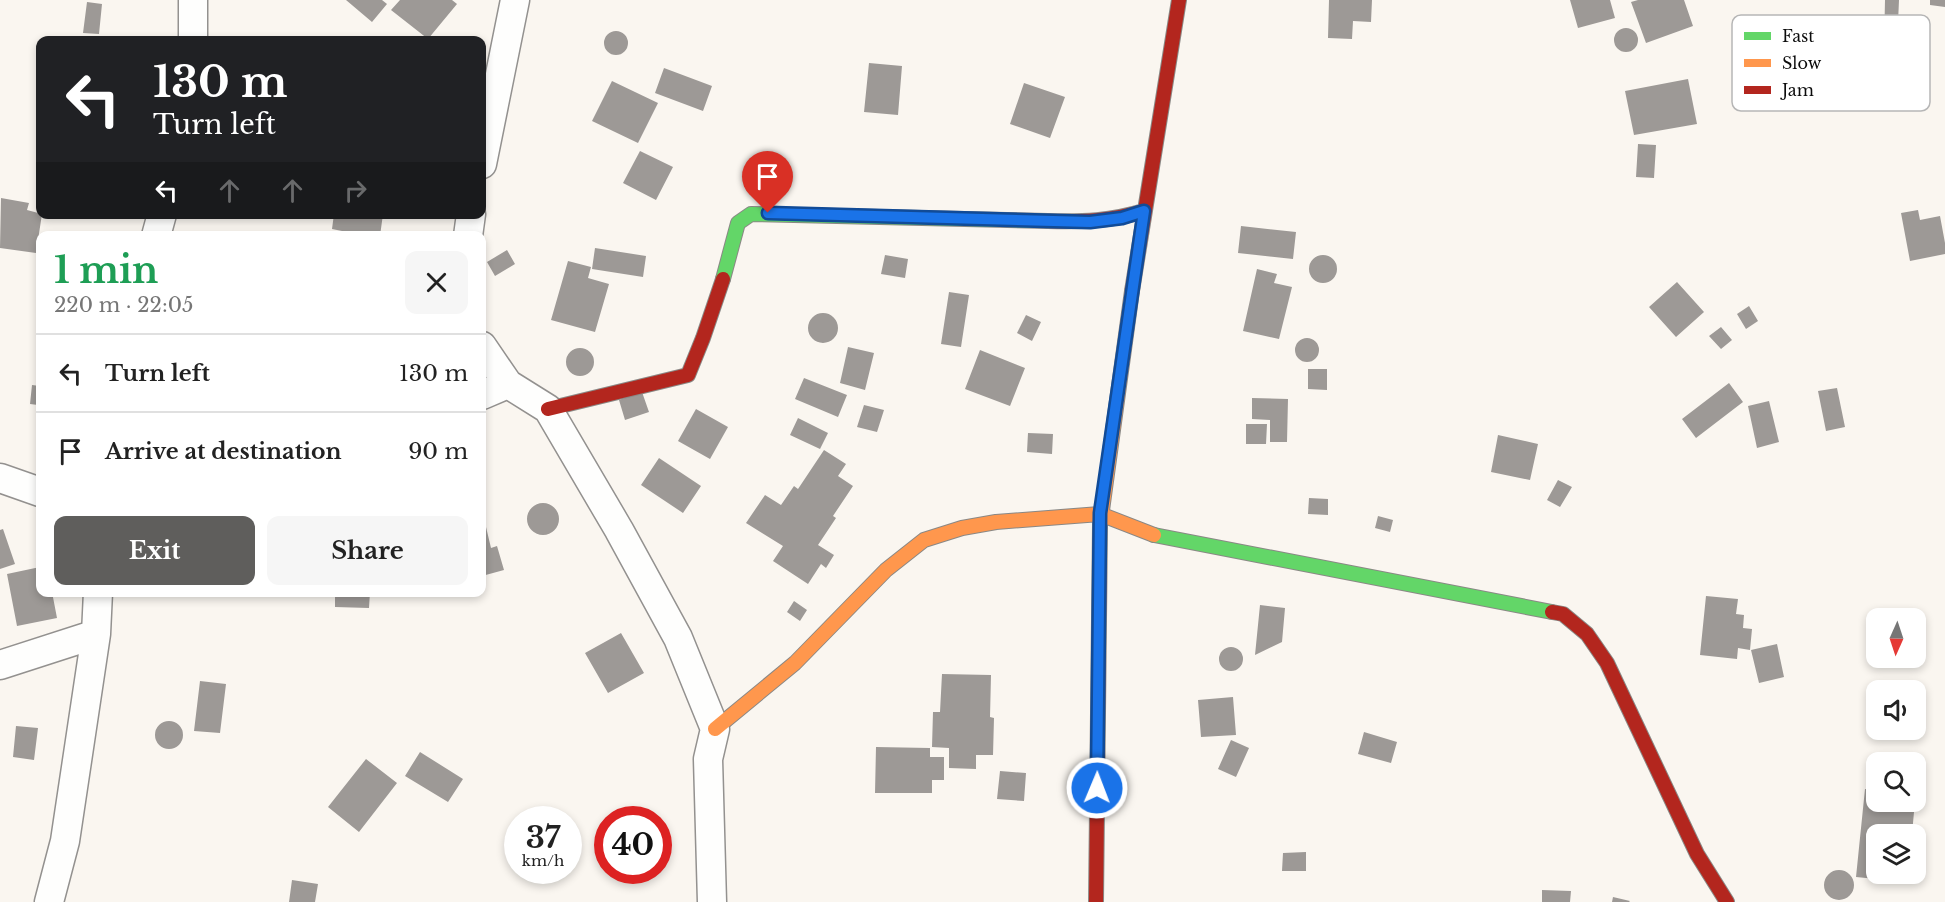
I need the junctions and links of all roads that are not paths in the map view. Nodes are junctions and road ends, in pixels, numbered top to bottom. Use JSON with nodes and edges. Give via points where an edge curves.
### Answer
{"nodes":[{"id":1,"x":193,"y":0,"type":"edge"},
{"id":2,"x":515,"y":0,"type":"edge"},
{"id":3,"x":1179,"y":0,"type":"edge"},
{"id":4,"x":193,"y":36,"type":"edge"},
{"id":5,"x":486,"y":144,"type":"edge"},
{"id":6,"x":1144,"y":211,"type":"junction"},
{"id":7,"x":486,"y":352,"type":"edge"},
{"id":8,"x":508,"y":384,"type":"junction"},
{"id":9,"x":486,"y":393,"type":"edge"},
{"id":10,"x":548,"y":409,"type":"junction"},
{"id":11,"x":0,"y":478,"type":"edge"},
{"id":12,"x":36,"y":491,"type":"edge"},
{"id":13,"x":1100,"y":513,"type":"junction"},
{"id":14,"x":98,"y":597,"type":"edge"},
{"id":15,"x":96,"y":634,"type":"junction"},
{"id":16,"x":0,"y":665,"type":"edge"},
{"id":17,"x":716,"y":729,"type":"junction"},
{"id":18,"x":49,"y":902,"type":"edge"},
{"id":19,"x":712,"y":902,"type":"edge"},
{"id":20,"x":1096,"y":902,"type":"edge"},
{"id":21,"x":1727,"y":902,"type":"edge"}],
"edges":[{"from":1,"to":4,"type":"street"},
{"from":2,"to":5,"type":"street"},
{"from":3,"to":6,"type":"street"},
{"from":6,"to":10,"type":"street","via":[[1090,222],[751,214],[738,223],[688,375]]},
{"from":6,"to":13,"type":"street"},
{"from":7,"to":8,"type":"street"},
{"from":8,"to":9,"type":"street"},
{"from":8,"to":10,"type":"street"},
{"from":10,"to":17,"type":"street","via":[[678,638]]},
{"from":11,"to":12,"type":"street"},
{"from":13,"to":17,"type":"street","via":[[996,522],[924,540],[886,570],[795,663]]},
{"from":13,"to":20,"type":"street"},
{"from":13,"to":21,"type":"street","via":[[1148,534],[1563,615],[1587,634],[1606,663],[1697,854]]},
{"from":14,"to":15,"type":"street"},
{"from":15,"to":16,"type":"street"},
{"from":15,"to":18,"type":"street","via":[[66,841]]},
{"from":17,"to":19,"type":"street","via":[[708,759]]}]}
